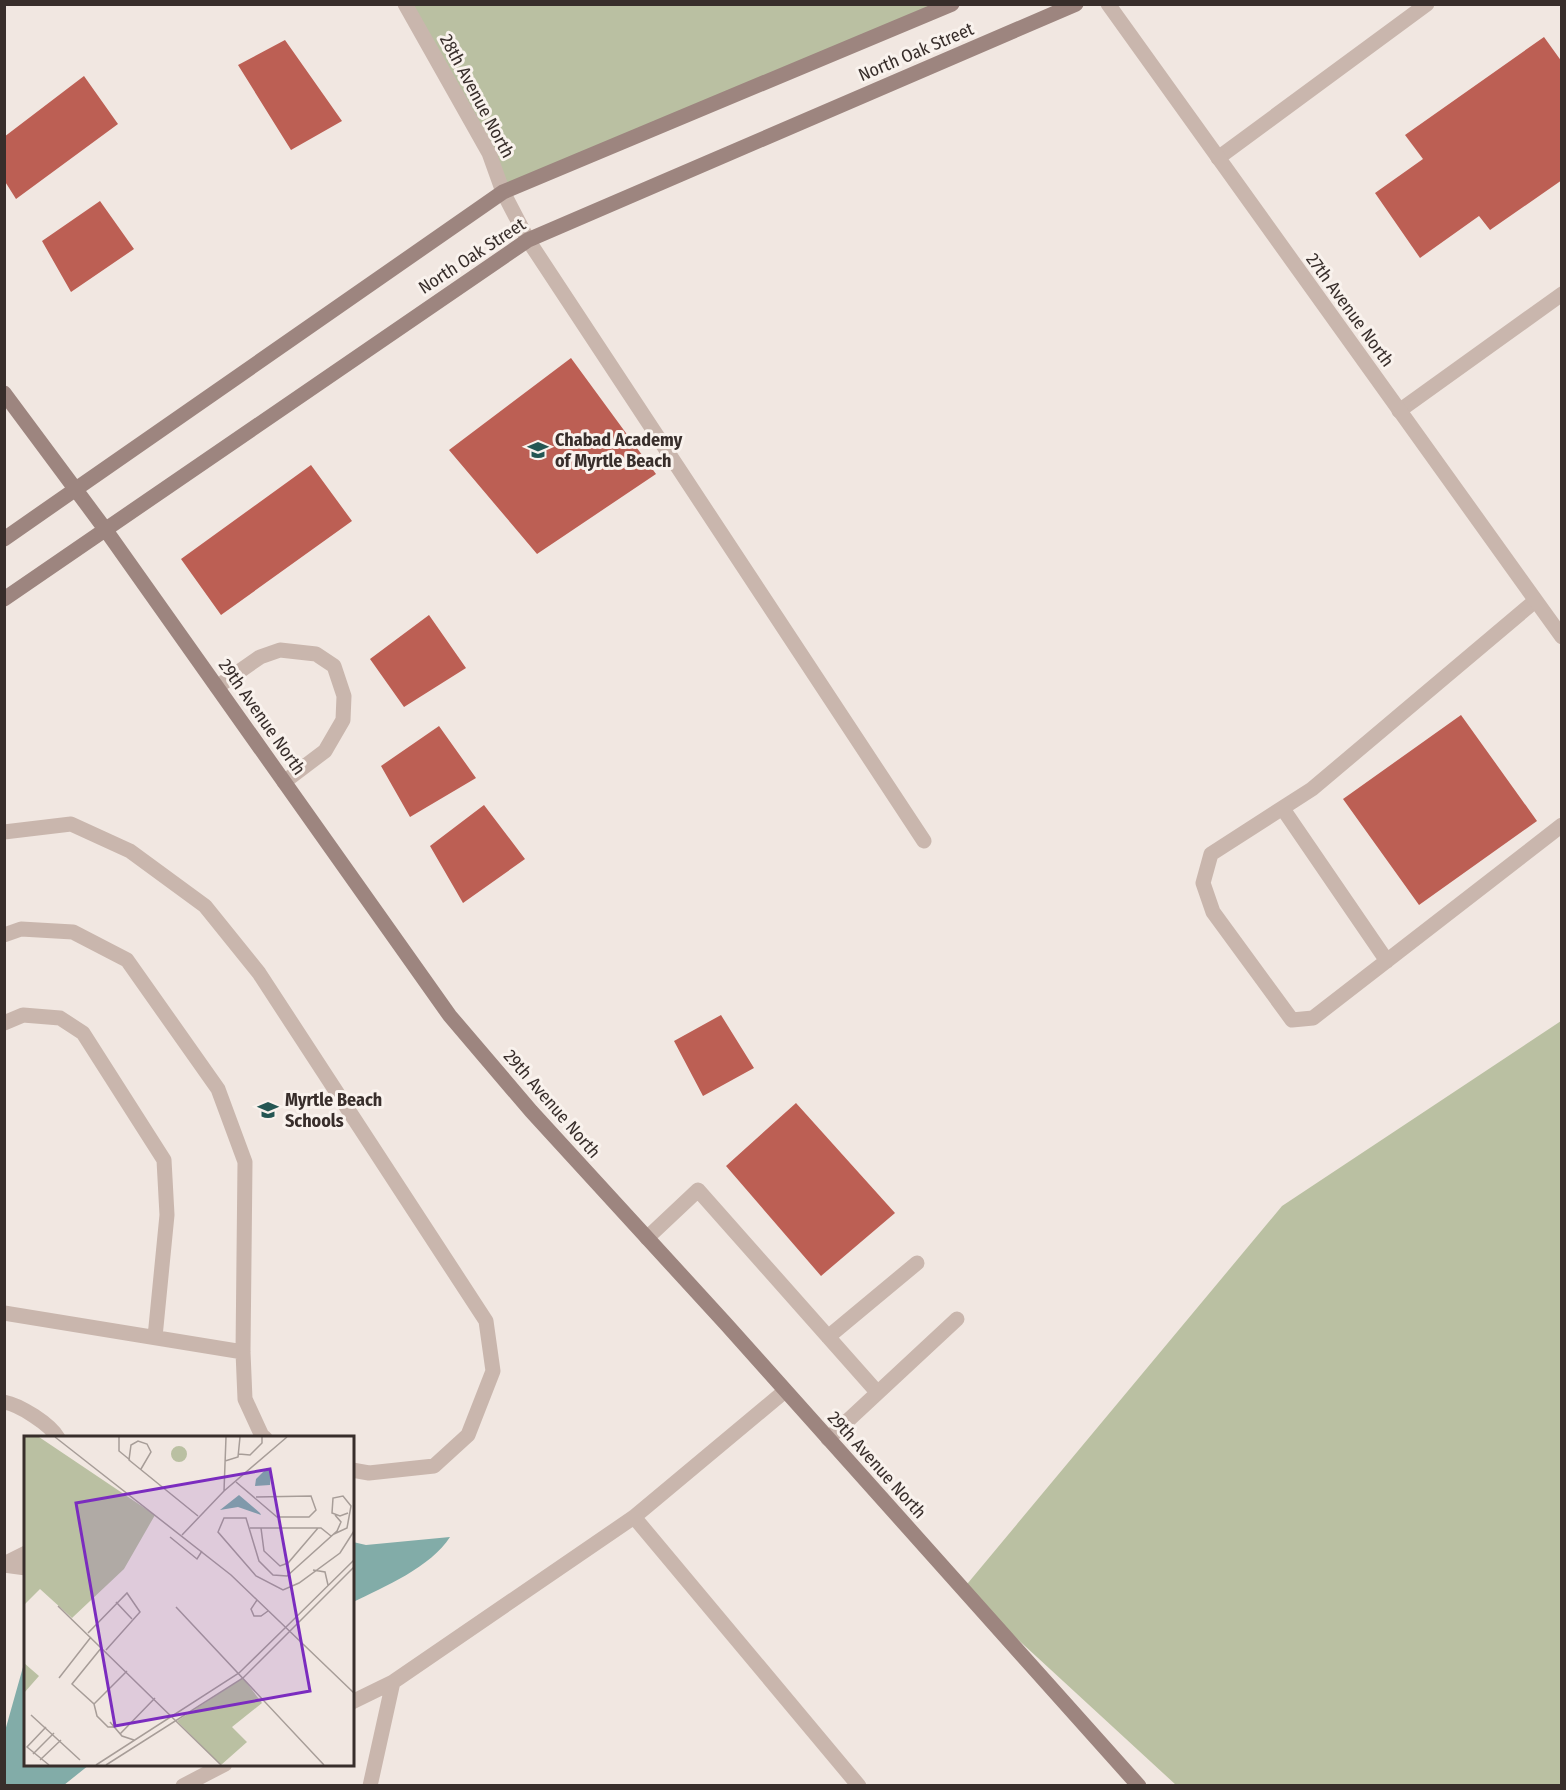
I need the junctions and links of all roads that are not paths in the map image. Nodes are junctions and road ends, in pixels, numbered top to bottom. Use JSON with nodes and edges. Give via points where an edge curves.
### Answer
{"nodes":[{"id":1,"x":405,"y":4,"type":"edge"},
{"id":2,"x":952,"y":4,"type":"edge"},
{"id":3,"x":1076,"y":4,"type":"edge"},
{"id":4,"x":1108,"y":4,"type":"edge"},
{"id":5,"x":1426,"y":4,"type":"edge"},
{"id":6,"x":1218,"y":158,"type":"junction"},
{"id":7,"x":503,"y":192,"type":"junction"},
{"id":8,"x":528,"y":240,"type":"junction"},
{"id":9,"x":1562,"y":294,"type":"edge"},
{"id":10,"x":4,"y":393,"type":"edge"},
{"id":11,"x":1399,"y":411,"type":"junction"},
{"id":12,"x":76,"y":490,"type":"junction"},
{"id":13,"x":105,"y":529,"type":"junction"},
{"id":14,"x":4,"y":539,"type":"edge"},
{"id":15,"x":4,"y":599,"type":"edge"},
{"id":16,"x":1535,"y":601,"type":"junction"},
{"id":17,"x":1561,"y":634,"type":"edge"},
{"id":18,"x":217,"y":687,"type":"junction"},
{"id":19,"x":284,"y":782,"type":"junction"},
{"id":20,"x":1283,"y":809,"type":"junction"},
{"id":21,"x":1562,"y":825,"type":"edge"},
{"id":22,"x":4,"y":832,"type":"edge"},
{"id":23,"x":924,"y":841,"type":"dead end"},
{"id":24,"x":4,"y":935,"type":"edge"},
{"id":25,"x":1387,"y":961,"type":"junction"},
{"id":26,"x":4,"y":1023,"type":"edge"},
{"id":27,"x":647,"y":1238,"type":"junction"},
{"id":28,"x":917,"y":1263,"type":"dead end"},
{"id":29,"x":4,"y":1312,"type":"edge"},
{"id":30,"x":957,"y":1318,"type":"dead end"},
{"id":31,"x":155,"y":1337,"type":"junction"},
{"id":32,"x":828,"y":1337,"type":"junction"},
{"id":33,"x":243,"y":1352,"type":"junction"},
{"id":34,"x":785,"y":1391,"type":"junction"},
{"id":35,"x":877,"y":1392,"type":"junction"},
{"id":36,"x":4,"y":1402,"type":"edge"},
{"id":37,"x":57,"y":1436,"type":"edge"},
{"id":38,"x":262,"y":1436,"type":"edge"},
{"id":39,"x":828,"y":1439,"type":"junction"},
{"id":40,"x":354,"y":1470,"type":"edge"},
{"id":41,"x":634,"y":1517,"type":"junction"},
{"id":42,"x":24,"y":1553,"type":"edge"},
{"id":43,"x":4,"y":1564,"type":"edge"},
{"id":44,"x":24,"y":1568,"type":"edge"},
{"id":45,"x":393,"y":1682,"type":"junction"},
{"id":46,"x":354,"y":1701,"type":"edge"},
{"id":47,"x":221,"y":1766,"type":"edge"},
{"id":48,"x":183,"y":1785,"type":"edge"},
{"id":49,"x":370,"y":1785,"type":"edge"},
{"id":50,"x":859,"y":1785,"type":"edge"},
{"id":51,"x":1139,"y":1785,"type":"edge"}],
"edges":[{"from":1,"to":7,"type":"street","name":"28th Avenue North","via":[[489,153]]},
{"from":2,"to":7,"type":"main road","name":"North Oak Street"},
{"from":3,"to":8,"type":"main road","name":"North Oak Street"},
{"from":4,"to":6,"type":"street","name":"27th Avenue North"},
{"from":5,"to":6,"type":"street"},
{"from":6,"to":11,"type":"street","name":"27th Avenue North"},
{"from":7,"to":8,"type":"street","name":"28th Avenue North"},
{"from":7,"to":12,"type":"main road","name":"North Oak Street"},
{"from":8,"to":13,"type":"main road","name":"North Oak Street"},
{"from":8,"to":23,"type":"street","name":"28th Avenue North"},
{"from":9,"to":11,"type":"street"},
{"from":10,"to":12,"type":"main road","name":"29th Avenue North"},
{"from":11,"to":16,"type":"street","name":"27th Avenue North"},
{"from":12,"to":13,"type":"main road","name":"29th Avenue North"},
{"from":12,"to":14,"type":"main road","name":"North Oak Street"},
{"from":13,"to":15,"type":"main road","name":"North Oak Street"},
{"from":13,"to":18,"type":"main road","name":"29th Avenue North"},
{"from":16,"to":17,"type":"street","name":"27th Avenue North"},
{"from":16,"to":20,"type":"street","via":[[1312,789]]},
{"from":18,"to":19,"type":"main road","name":"29th Avenue North"},
{"from":18,"to":19,"type":"street","via":[[260,657],[280,650],[316,654],[334,666],[344,696],[343,720],[325,751]]},
{"from":19,"to":27,"type":"main road","name":"29th Avenue North","via":[[450,1016]]},
{"from":20,"to":25,"type":"street"},
{"from":20,"to":25,"type":"street","via":[[1211,855],[1203,883],[1213,912],[1292,1020],[1313,1018]]},
{"from":21,"to":25,"type":"street"},
{"from":22,"to":40,"type":"street","via":[[71,824],[130,850],[205,906],[259,973],[486,1321],[493,1371],[468,1436],[434,1466],[369,1473]]},
{"from":24,"to":33,"type":"street","via":[[21,928],[73,932],[127,960],[218,1089],[244,1162]]},
{"from":26,"to":31,"type":"street","via":[[23,1015],[60,1018],[83,1033],[164,1160],[167,1215]]},
{"from":27,"to":32,"type":"street","via":[[698,1190]]},
{"from":27,"to":34,"type":"main road","name":"29th Avenue North"},
{"from":28,"to":32,"type":"street"},
{"from":29,"to":31,"type":"street"},
{"from":30,"to":35,"type":"street"},
{"from":31,"to":33,"type":"street"},
{"from":32,"to":35,"type":"street"},
{"from":33,"to":38,"type":"street","via":[[245,1399]]},
{"from":34,"to":39,"type":"main road","name":"29th Avenue North"},
{"from":34,"to":41,"type":"street"},
{"from":35,"to":39,"type":"street"},
{"from":36,"to":37,"type":"street","via":[[14,1404]]},
{"from":39,"to":51,"type":"main road","name":"29th Avenue North"},
{"from":41,"to":45,"type":"street"},
{"from":41,"to":50,"type":"street"},
{"from":42,"to":43,"type":"street"},
{"from":43,"to":44,"type":"street"},
{"from":45,"to":46,"type":"street"},
{"from":45,"to":49,"type":"street"},
{"from":47,"to":48,"type":"street"}]}
